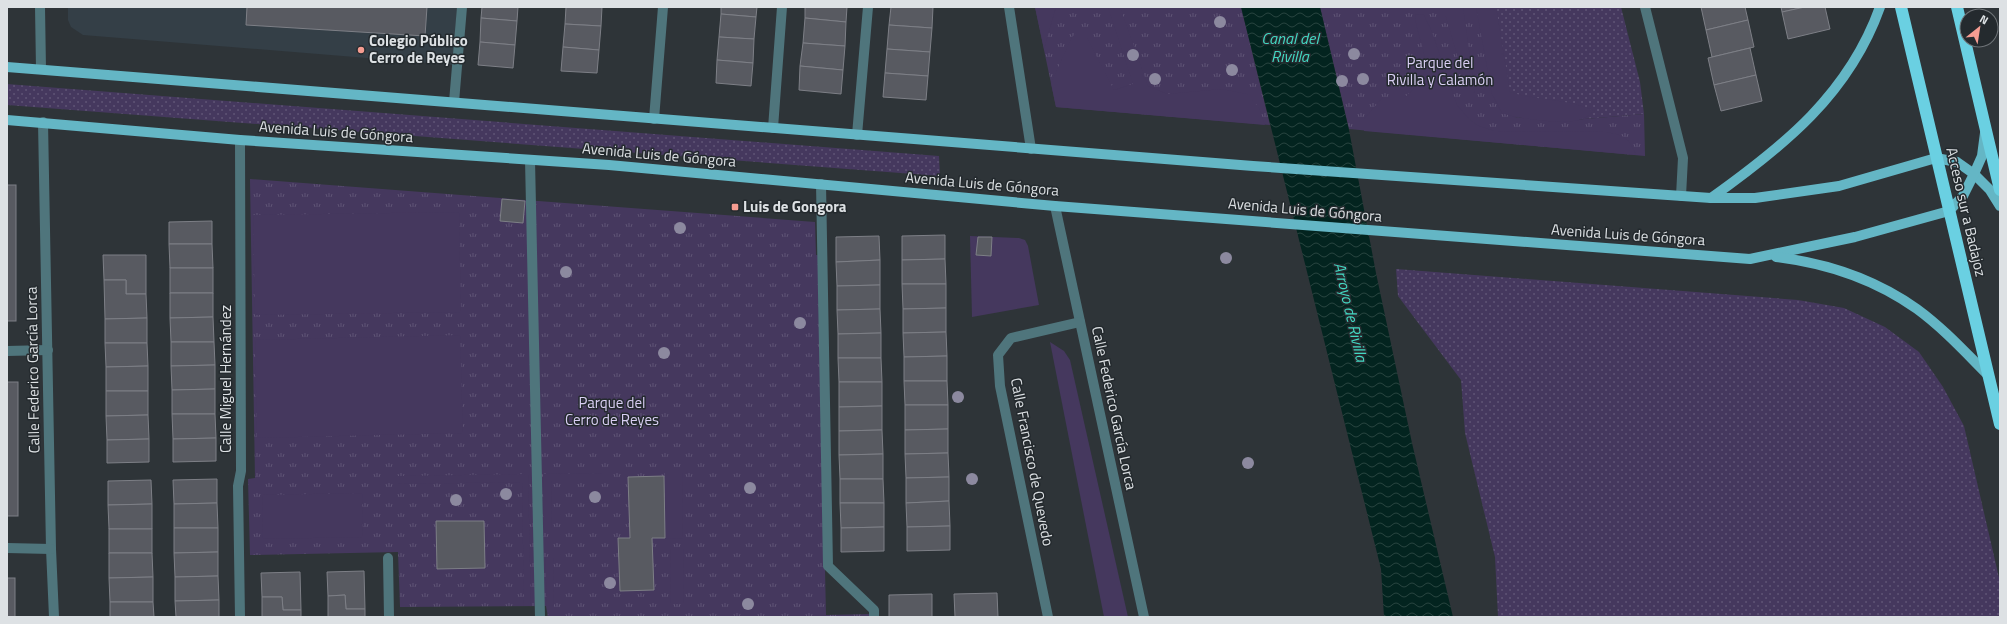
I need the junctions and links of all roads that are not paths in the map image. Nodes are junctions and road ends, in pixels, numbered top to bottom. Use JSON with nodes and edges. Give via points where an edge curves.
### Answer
{"nodes":[{"id":1,"x":40,"y":7,"type":"edge"},
{"id":2,"x":462,"y":7,"type":"edge"},
{"id":3,"x":663,"y":7,"type":"edge"},
{"id":4,"x":782,"y":7,"type":"edge"},
{"id":5,"x":868,"y":7,"type":"edge"},
{"id":6,"x":1009,"y":7,"type":"edge"},
{"id":7,"x":1645,"y":7,"type":"edge"},
{"id":8,"x":1880,"y":7,"type":"edge"},
{"id":9,"x":1901,"y":7,"type":"edge"},
{"id":10,"x":1957,"y":7,"type":"edge"},
{"id":11,"x":7,"y":67,"type":"edge"},
{"id":12,"x":40,"y":69,"type":"junction"},
{"id":13,"x":454,"y":102,"type":"junction"},
{"id":14,"x":654,"y":119,"type":"junction"},
{"id":15,"x":7,"y":120,"type":"edge"},
{"id":16,"x":44,"y":122,"type":"junction"},
{"id":17,"x":1986,"y":126,"type":"junction"},
{"id":18,"x":773,"y":128,"type":"junction"},
{"id":19,"x":858,"y":135,"type":"junction"},
{"id":20,"x":240,"y":140,"type":"junction"},
{"id":21,"x":1031,"y":149,"type":"junction"},
{"id":22,"x":1936,"y":158,"type":"junction"},
{"id":23,"x":530,"y":160,"type":"junction"},
{"id":24,"x":1974,"y":174,"type":"junction"},
{"id":25,"x":821,"y":184,"type":"junction"},
{"id":26,"x":2000,"y":190,"type":"edge"},
{"id":27,"x":1680,"y":196,"type":"junction"},
{"id":28,"x":1712,"y":198,"type":"junction"},
{"id":29,"x":1055,"y":206,"type":"junction"},
{"id":30,"x":2000,"y":206,"type":"edge"},
{"id":31,"x":1949,"y":212,"type":"junction"},
{"id":32,"x":1766,"y":256,"type":"junction"},
{"id":33,"x":1080,"y":322,"type":"junction"},
{"id":34,"x":7,"y":350,"type":"edge"},
{"id":35,"x":48,"y":350,"type":"junction"},
{"id":36,"x":1988,"y":375,"type":"junction"},
{"id":37,"x":2000,"y":424,"type":"edge"},
{"id":38,"x":7,"y":548,"type":"edge"},
{"id":39,"x":51,"y":548,"type":"junction"},
{"id":40,"x":388,"y":558,"type":"dead end"},
{"id":41,"x":539,"y":615,"type":"edge"},
{"id":42,"x":54,"y":617,"type":"edge"},
{"id":43,"x":240,"y":617,"type":"edge"},
{"id":44,"x":389,"y":617,"type":"edge"},
{"id":45,"x":874,"y":617,"type":"edge"},
{"id":46,"x":1048,"y":617,"type":"edge"},
{"id":47,"x":1144,"y":617,"type":"edge"}],
"edges":[{"from":1,"to":12,"type":"street"},
{"from":2,"to":13,"type":"street"},
{"from":3,"to":14,"type":"street"},
{"from":4,"to":18,"type":"street"},
{"from":5,"to":19,"type":"street"},
{"from":6,"to":21,"type":"street"},
{"from":7,"to":27,"type":"street","via":[[1683,158]]},
{"from":8,"to":28,"type":"main road","via":[[1858,56],[1818,109],[1788,140]]},
{"from":9,"to":22,"type":"highway","name":"Acceso sur a Badajoz"},
{"from":10,"to":17,"type":"highway"},
{"from":11,"to":12,"type":"main road"},
{"from":12,"to":13,"type":"main road"},
{"from":13,"to":14,"type":"main road"},
{"from":14,"to":18,"type":"main road"},
{"from":15,"to":16,"type":"main road","name":"Avenida Luis de Góngora"},
{"from":16,"to":20,"type":"main road","name":"Avenida Luis de Góngora"},
{"from":16,"to":35,"type":"street","name":"Calle Federico García Lorca"},
{"from":17,"to":24,"type":"main road","via":[[1982,156]]},
{"from":17,"to":26,"type":"highway"},
{"from":18,"to":19,"type":"main road"},
{"from":19,"to":21,"type":"main road"},
{"from":20,"to":23,"type":"main road","name":"Avenida Luis de Góngora"},
{"from":20,"to":43,"type":"street","name":"Calle Miguel Hernández"},
{"from":21,"to":27,"type":"main road"},
{"from":22,"to":24,"type":"main road","via":[[1957,162]]},
{"from":22,"to":28,"type":"main road","via":[[1839,186],[1755,198]]},
{"from":22,"to":31,"type":"highway","name":"Acceso sur a Badajoz"},
{"from":23,"to":25,"type":"main road","name":"Avenida Luis de Góngora"},
{"from":23,"to":41,"type":"street"},
{"from":24,"to":30,"type":"main road","via":[[1990,190]]},
{"from":24,"to":31,"type":"main road","via":[[1963,196]]},
{"from":25,"to":29,"type":"main road","name":"Avenida Luis de Góngora"},
{"from":25,"to":45,"type":"street","via":[[828,566],[874,610]]},
{"from":27,"to":28,"type":"main road"},
{"from":29,"to":32,"type":"main road","name":"Avenida Luis de Góngora","via":[[1750,259]]},
{"from":29,"to":33,"type":"street","name":"Calle Federico García Lorca"},
{"from":31,"to":32,"type":"main road","name":"Avenida Luis de Góngora","via":[[1855,237]]},
{"from":31,"to":36,"type":"highway","name":"Acceso sur a Badajoz"},
{"from":32,"to":36,"type":"main road","via":[[1826,266],[1887,290],[1917,309],[1948,335]]},
{"from":33,"to":46,"type":"street","name":"Calle Francisco de Quevedo","via":[[1011,338],[998,355],[1000,386]]},
{"from":33,"to":47,"type":"street","name":"Calle Federico García Lorca"},
{"from":34,"to":35,"type":"street"},
{"from":35,"to":39,"type":"street","name":"Calle Federico García Lorca"},
{"from":36,"to":37,"type":"highway","name":"Acceso sur a Badajoz"},
{"from":38,"to":39,"type":"street"},
{"from":39,"to":42,"type":"street","name":"Calle Federico García Lorca"},
{"from":40,"to":44,"type":"street"}]}
